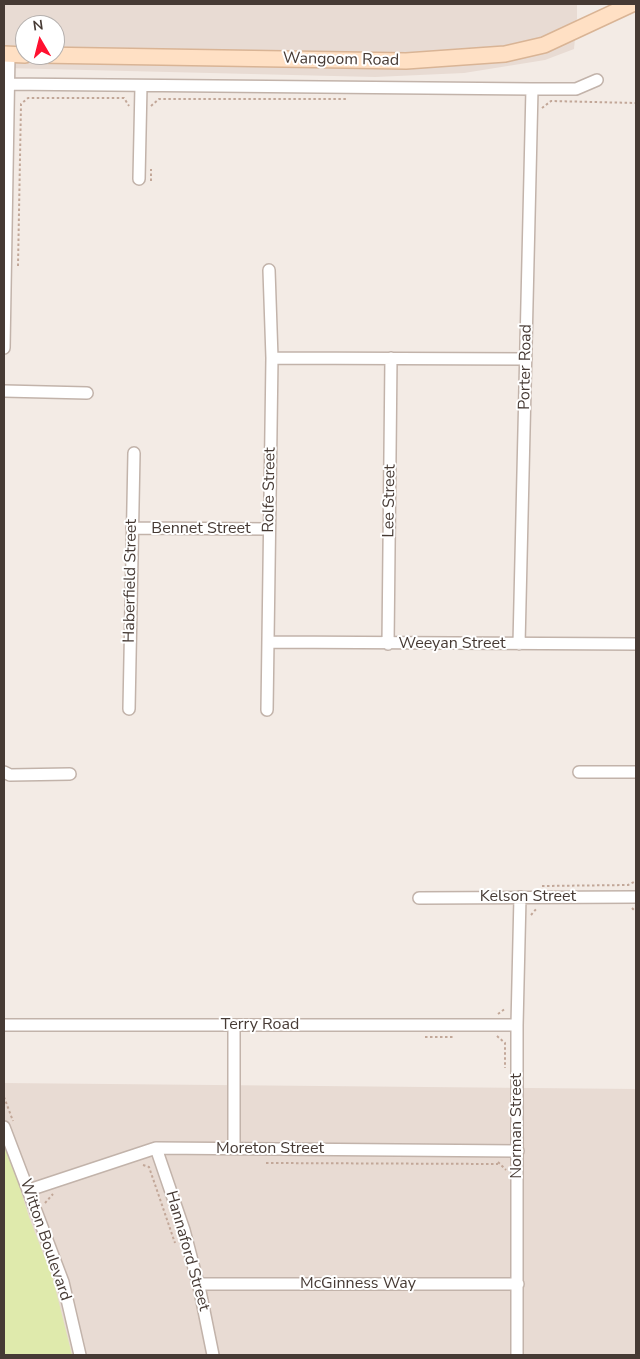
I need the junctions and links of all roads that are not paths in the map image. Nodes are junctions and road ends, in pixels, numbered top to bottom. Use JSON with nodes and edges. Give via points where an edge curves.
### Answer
{"nodes":[{"id":1,"x":632,"y":4,"type":"edge"},
{"id":2,"x":6,"y":54,"type":"edge"},
{"id":3,"x":65,"y":55,"type":"edge"},
{"id":4,"x":597,"y":80,"type":"dead end"},
{"id":5,"x":6,"y":84,"type":"edge"},
{"id":6,"x":141,"y":86,"type":"junction"},
{"id":7,"x":532,"y":89,"type":"junction"},
{"id":8,"x":139,"y":179,"type":"dead end"},
{"id":9,"x":5,"y":212,"type":"edge"},
{"id":10,"x":270,"y":270,"type":"dead end"},
{"id":11,"x":4,"y":348,"type":"edge"},
{"id":12,"x":272,"y":358,"type":"junction"},
{"id":13,"x":391,"y":358,"type":"junction"},
{"id":14,"x":526,"y":359,"type":"junction"},
{"id":15,"x":4,"y":391,"type":"edge"},
{"id":16,"x":87,"y":393,"type":"dead end"},
{"id":17,"x":134,"y":453,"type":"dead end"},
{"id":18,"x":132,"y":528,"type":"junction"},
{"id":19,"x":269,"y":529,"type":"junction"},
{"id":20,"x":268,"y":642,"type":"junction"},
{"id":21,"x":388,"y":644,"type":"junction"},
{"id":22,"x":519,"y":644,"type":"junction"},
{"id":23,"x":636,"y":644,"type":"edge"},
{"id":24,"x":129,"y":709,"type":"dead end"},
{"id":25,"x":266,"y":710,"type":"dead end"},
{"id":26,"x":4,"y":772,"type":"edge"},
{"id":27,"x":579,"y":772,"type":"dead end"},
{"id":28,"x":636,"y":772,"type":"edge"},
{"id":29,"x":70,"y":774,"type":"dead end"},
{"id":30,"x":520,"y":897,"type":"junction"},
{"id":31,"x":636,"y":897,"type":"edge"},
{"id":32,"x":419,"y":898,"type":"dead end"},
{"id":33,"x":4,"y":1025,"type":"edge"},
{"id":34,"x":234,"y":1025,"type":"junction"},
{"id":35,"x":517,"y":1025,"type":"junction"},
{"id":36,"x":9,"y":1125,"type":"edge"},
{"id":37,"x":156,"y":1148,"type":"junction"},
{"id":38,"x":234,"y":1148,"type":"junction"},
{"id":39,"x":518,"y":1150,"type":"junction"},
{"id":40,"x":28,"y":1190,"type":"junction"},
{"id":41,"x":198,"y":1284,"type":"junction"},
{"id":42,"x":518,"y":1284,"type":"junction"},
{"id":43,"x":80,"y":1355,"type":"edge"},
{"id":44,"x":214,"y":1355,"type":"edge"},
{"id":45,"x":517,"y":1355,"type":"edge"}],
"edges":[{"from":1,"to":3,"type":"street","name":"Wangoom Road","via":[[544,45],[506,54],[406,61]]},
{"from":2,"to":5,"type":"street"},
{"from":4,"to":7,"type":"street","name":"Wangoom Road","via":[[576,89]]},
{"from":5,"to":6,"type":"street","name":"Wangoom Road"},
{"from":5,"to":9,"type":"street"},
{"from":6,"to":7,"type":"street","name":"Wangoom Road"},
{"from":6,"to":8,"type":"street"},
{"from":7,"to":14,"type":"street","name":"Porter Road"},
{"from":9,"to":11,"type":"street"},
{"from":10,"to":12,"type":"street","name":"Rolfe Street"},
{"from":12,"to":13,"type":"street"},
{"from":12,"to":19,"type":"street","name":"Rolfe Street"},
{"from":13,"to":14,"type":"street"},
{"from":13,"to":21,"type":"street","name":"Lee Street"},
{"from":14,"to":22,"type":"street","name":"Porter Road"},
{"from":15,"to":16,"type":"street"},
{"from":17,"to":18,"type":"street","name":"Haberfield Street"},
{"from":18,"to":19,"type":"street","name":"Bennet Street"},
{"from":18,"to":24,"type":"street","name":"Haberfield Street"},
{"from":19,"to":20,"type":"street","name":"Rolfe Street"},
{"from":20,"to":21,"type":"street","name":"Weeyan Street"},
{"from":20,"to":25,"type":"street","name":"Rolfe Street"},
{"from":21,"to":22,"type":"street","name":"Weeyan Street"},
{"from":22,"to":23,"type":"street","name":"Weeyan Street"},
{"from":26,"to":29,"type":"street","via":[[10,776]]},
{"from":27,"to":28,"type":"street"},
{"from":30,"to":31,"type":"street","name":"Kelson Street"},
{"from":30,"to":32,"type":"street","name":"Kelson Street"},
{"from":30,"to":35,"type":"street","name":"Norman Street"},
{"from":33,"to":34,"type":"street","name":"Terry Road"},
{"from":34,"to":35,"type":"street","name":"Terry Road"},
{"from":34,"to":38,"type":"street"},
{"from":35,"to":39,"type":"street","name":"Norman Street"},
{"from":36,"to":40,"type":"street","name":"Witton Boulevard"},
{"from":37,"to":38,"type":"street","name":"Moreton Street"},
{"from":37,"to":40,"type":"street","name":"Moreton Street"},
{"from":37,"to":41,"type":"street","name":"Hannaford Street","via":[[184,1230]]},
{"from":38,"to":39,"type":"street","name":"Moreton Street"},
{"from":39,"to":42,"type":"street","name":"Norman Street"},
{"from":40,"to":43,"type":"street","name":"Witton Boulevard","via":[[63,1282]]},
{"from":41,"to":42,"type":"street","name":"McGinness Way"},
{"from":41,"to":44,"type":"street","name":"Hannaford Street"},
{"from":42,"to":45,"type":"street","name":"Norman Street"}]}
